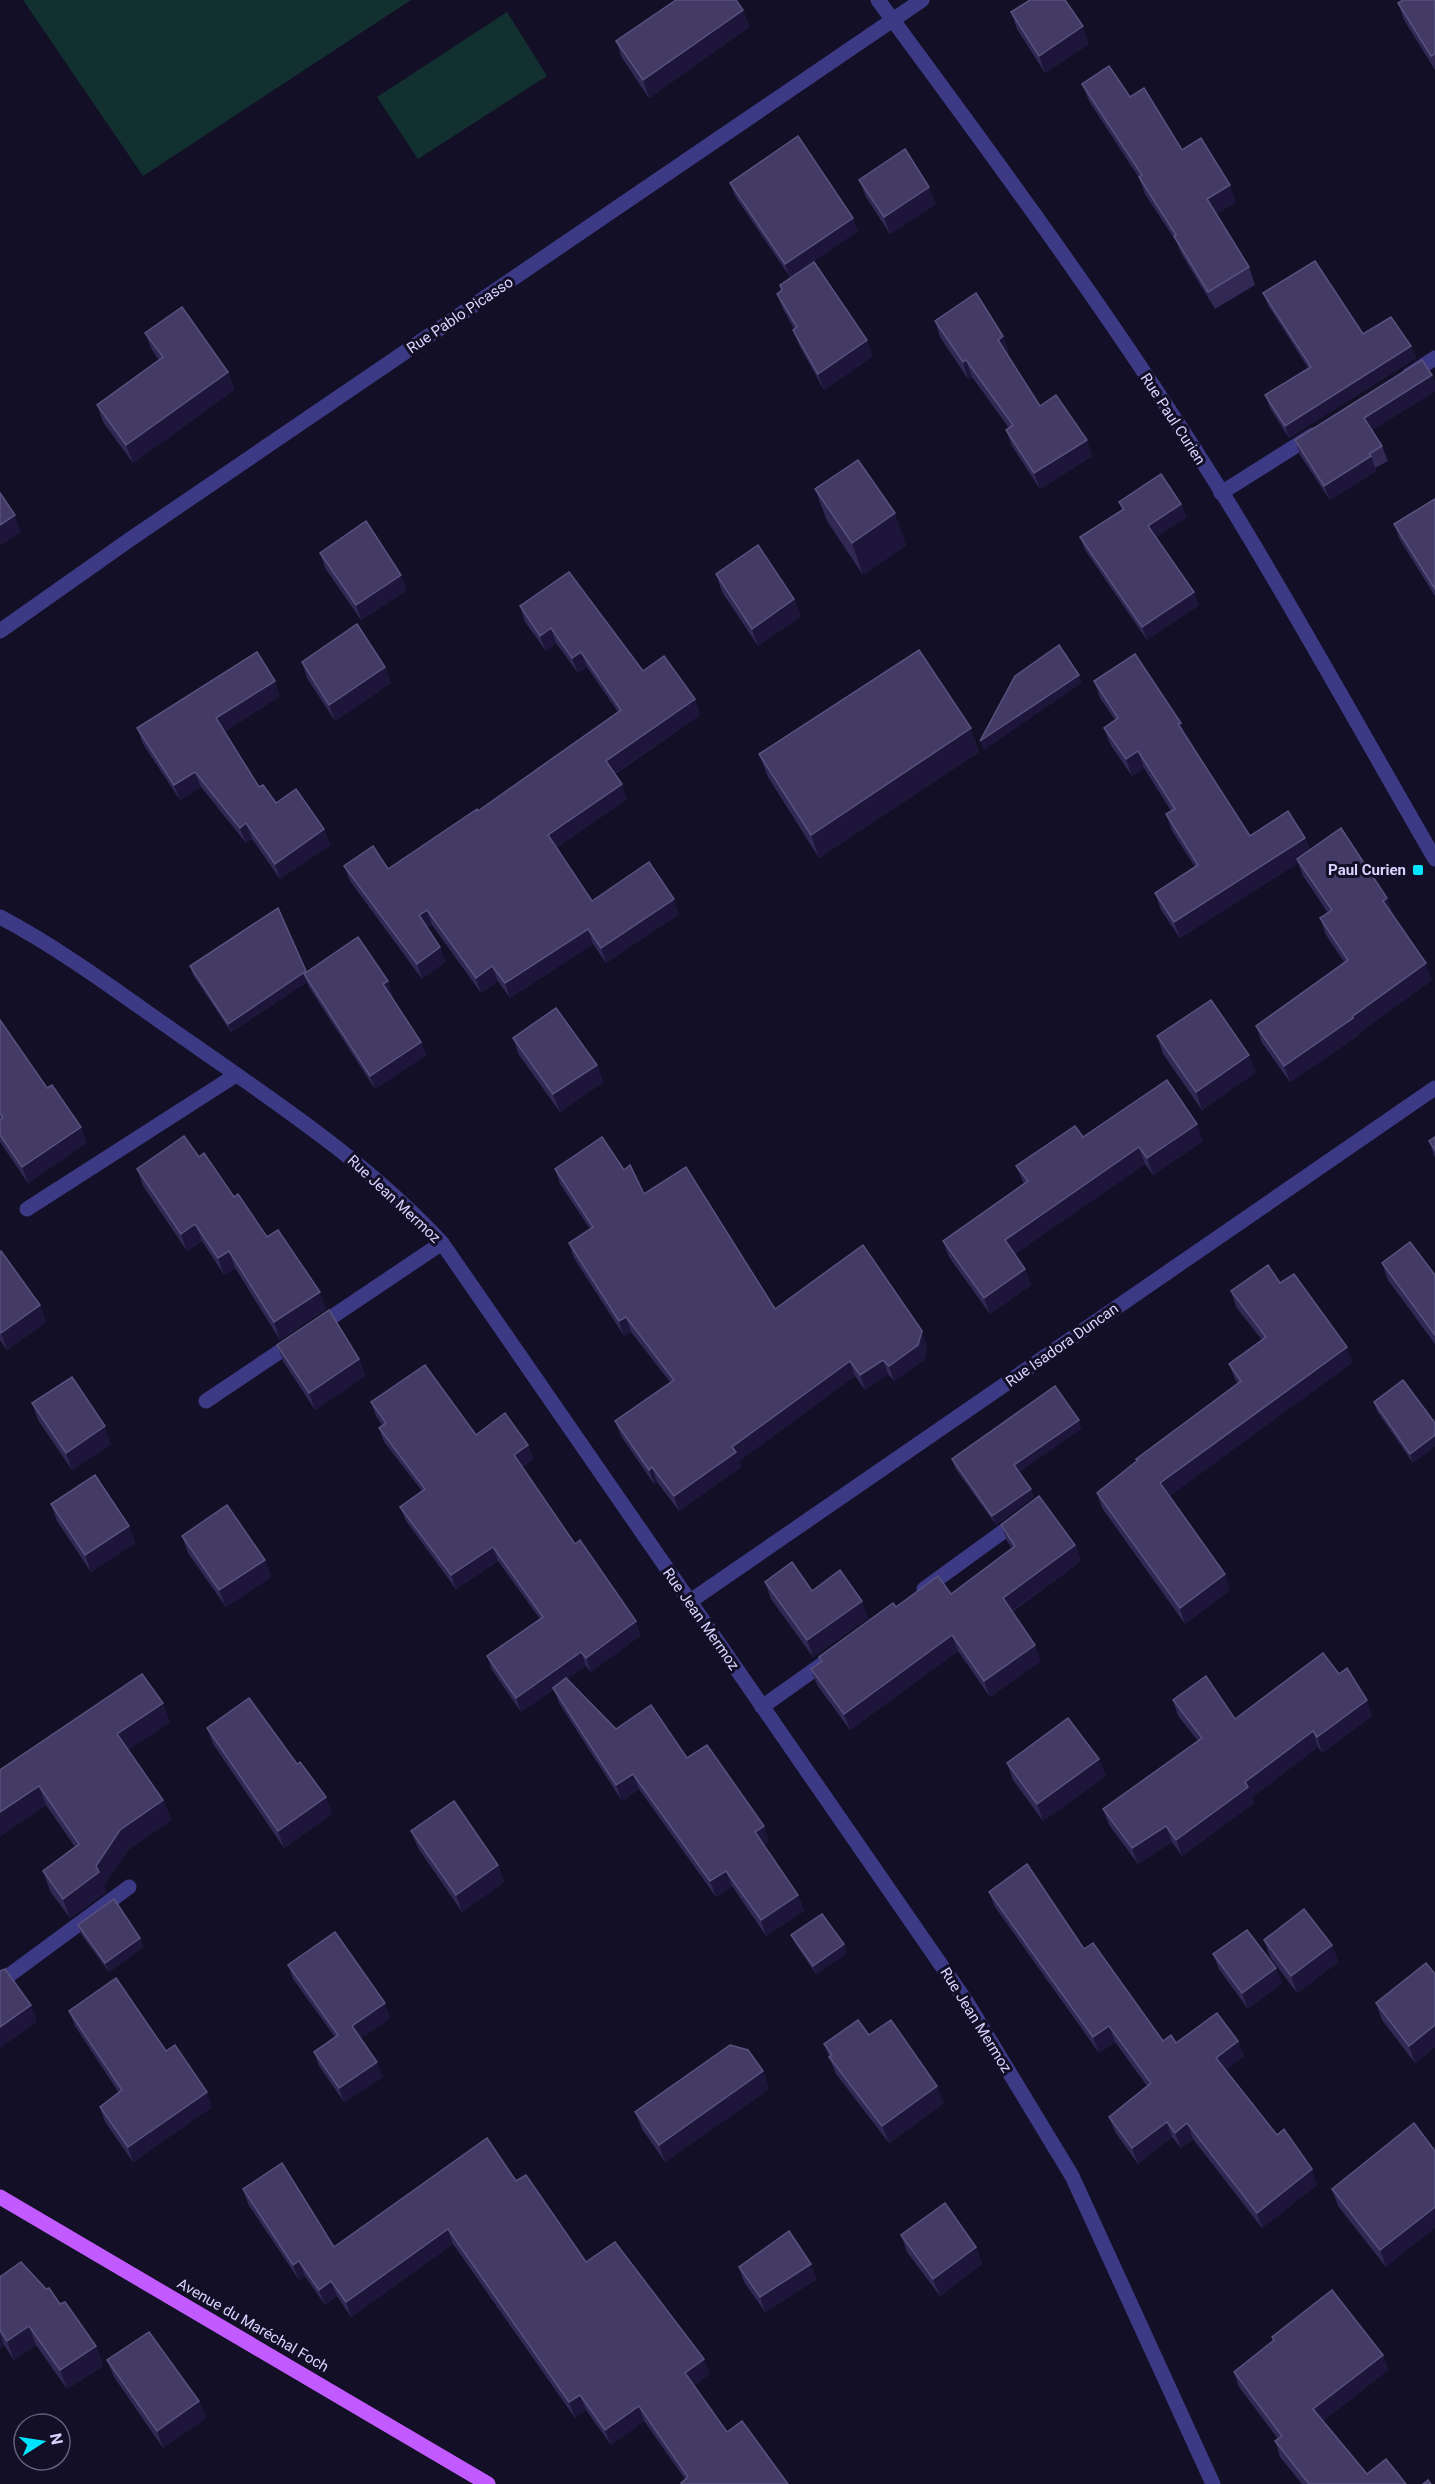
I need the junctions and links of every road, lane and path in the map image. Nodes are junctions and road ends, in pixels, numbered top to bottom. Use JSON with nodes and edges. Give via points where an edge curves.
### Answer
{"nodes":[{"id":1,"x":878,"y":0,"type":"edge"},
{"id":2,"x":922,"y":0,"type":"edge"},
{"id":3,"x":893,"y":21,"type":"junction"},
{"id":4,"x":1435,"y":358,"type":"edge"},
{"id":5,"x":1396,"y":383,"type":"edge"},
{"id":6,"x":1328,"y":426,"type":"edge"},
{"id":7,"x":1221,"y":493,"type":"junction"},
{"id":8,"x":0,"y":631,"type":"edge"},
{"id":9,"x":1435,"y":859,"type":"edge"},
{"id":10,"x":0,"y":917,"type":"edge"},
{"id":11,"x":236,"y":1075,"type":"junction"},
{"id":12,"x":1435,"y":1089,"type":"edge"},
{"id":13,"x":27,"y":1209,"type":"dead end"},
{"id":14,"x":442,"y":1243,"type":"junction"},
{"id":15,"x":206,"y":1401,"type":"dead end"},
{"id":16,"x":1029,"y":1512,"type":"edge"},
{"id":17,"x":915,"y":1596,"type":"edge"},
{"id":18,"x":689,"y":1602,"type":"junction"},
{"id":19,"x":838,"y":1652,"type":"edge"},
{"id":20,"x":762,"y":1707,"type":"junction"},
{"id":21,"x":129,"y":1887,"type":"dead end"},
{"id":22,"x":0,"y":1982,"type":"edge"},
{"id":23,"x":0,"y":2197,"type":"edge"},
{"id":24,"x":488,"y":2484,"type":"edge"},
{"id":25,"x":1213,"y":2484,"type":"edge"}],
"edges":[{"from":1,"to":3,"type":"street","name":"Rue Paul Curien"},
{"from":2,"to":3,"type":"street","name":"Rue Pablo Picasso"},
{"from":3,"to":7,"type":"street","name":"Rue Paul Curien","via":[[1074,270]]},
{"from":3,"to":8,"type":"street","name":"Rue Pablo Picasso"},
{"from":4,"to":5,"type":"street"},
{"from":6,"to":7,"type":"street"},
{"from":7,"to":9,"type":"street","name":"Rue Paul Curien"},
{"from":10,"to":11,"type":"street","name":"Rue Jean Mermoz","via":[[66,956]]},
{"from":11,"to":13,"type":"street"},
{"from":11,"to":14,"type":"street","name":"Rue Jean Mermoz","via":[[317,1130],[372,1175]]},
{"from":12,"to":18,"type":"street","name":"Rue Isadora Duncan"},
{"from":14,"to":15,"type":"street"},
{"from":14,"to":18,"type":"street","name":"Rue Jean Mermoz"},
{"from":16,"to":17,"type":"street"},
{"from":18,"to":20,"type":"street","name":"Rue Jean Mermoz"},
{"from":19,"to":20,"type":"street"},
{"from":20,"to":25,"type":"street","name":"Rue Jean Mermoz","via":[[966,2001],[1072,2176]]},
{"from":21,"to":22,"type":"street"},
{"from":23,"to":24,"type":"main road","name":"Avenue du Maréchal Foch"}]}
